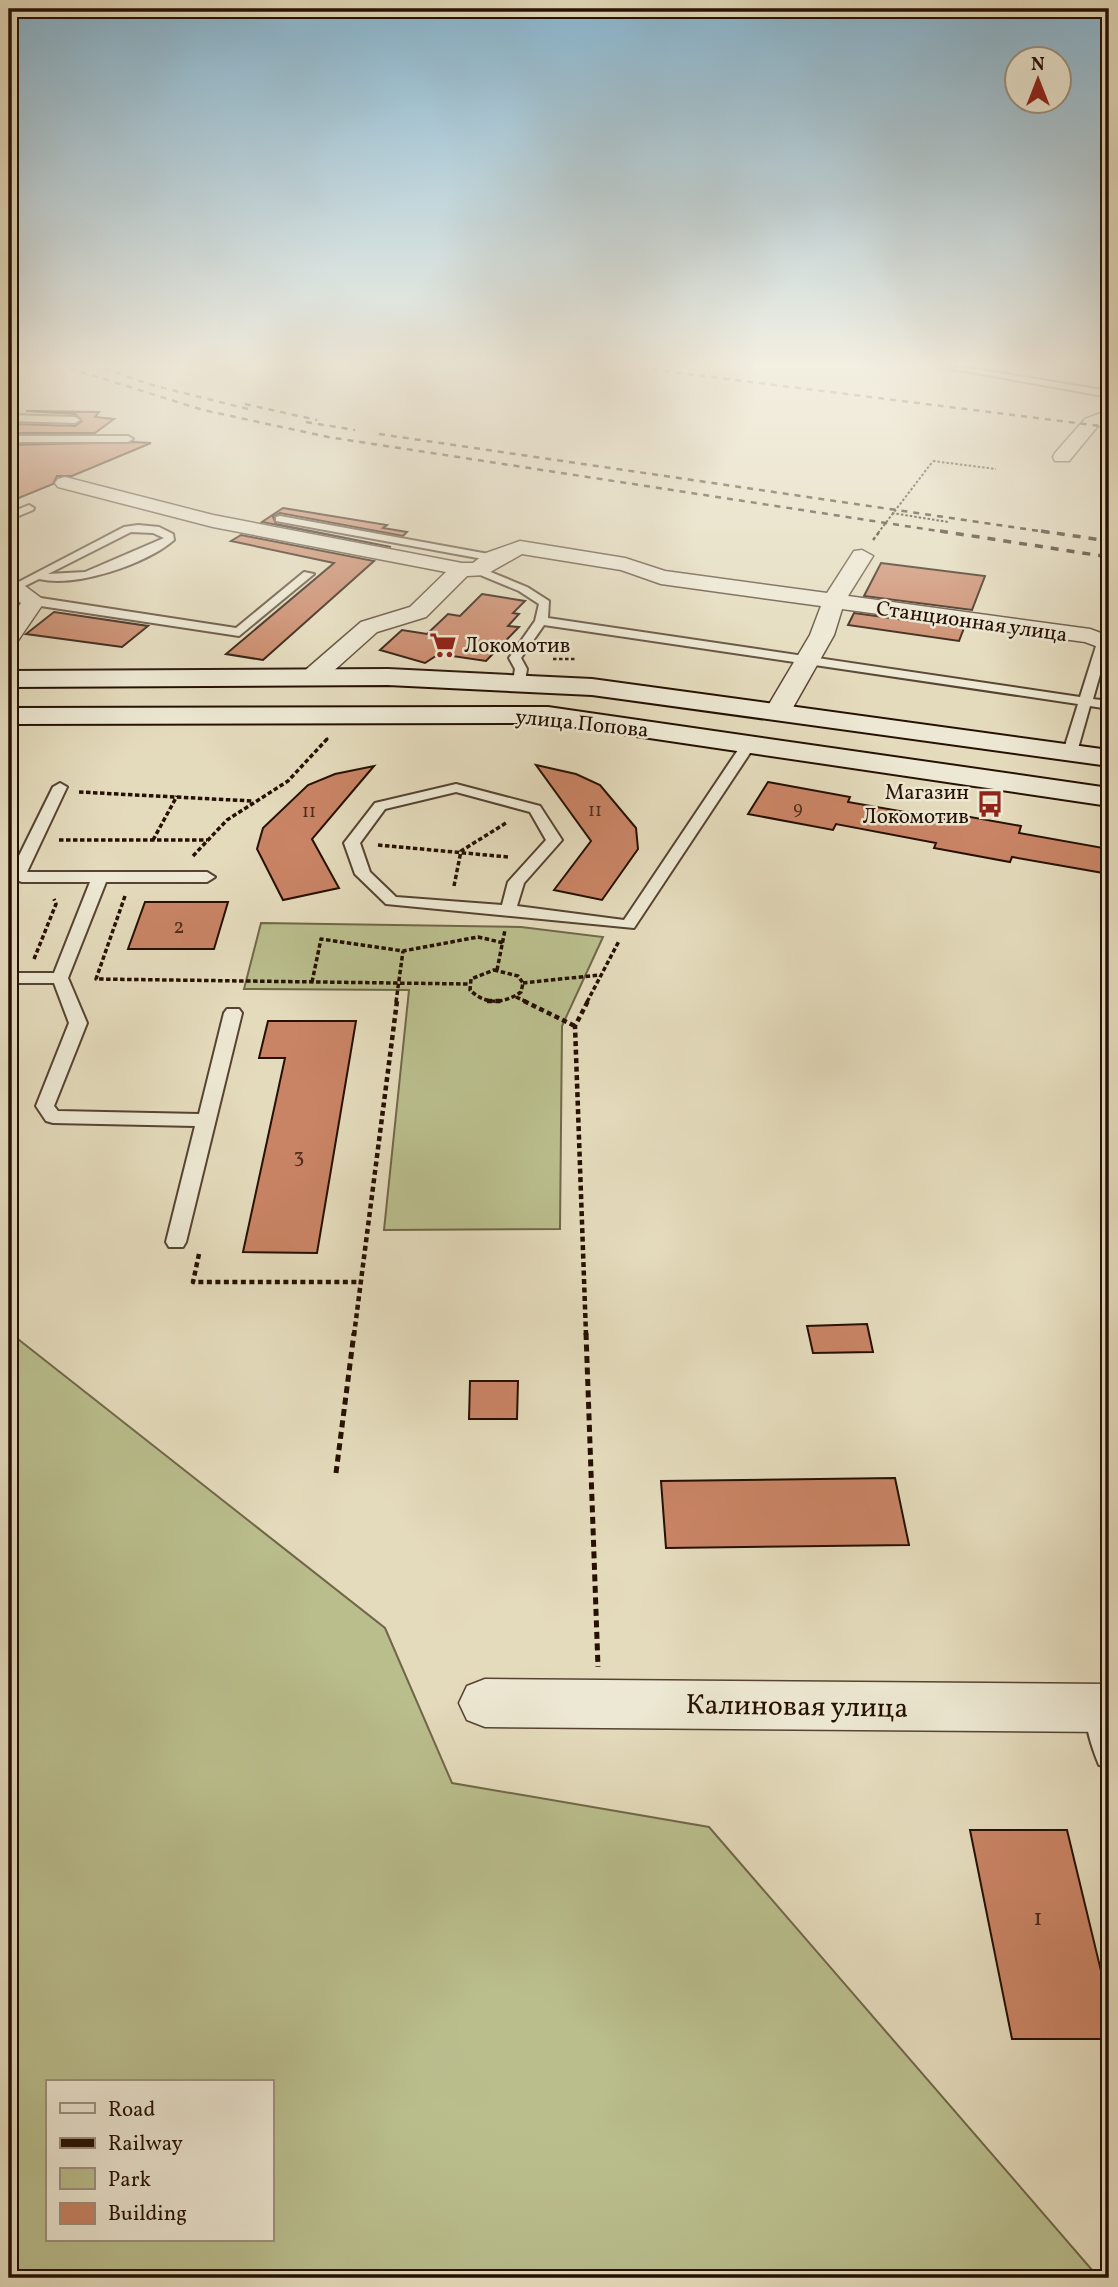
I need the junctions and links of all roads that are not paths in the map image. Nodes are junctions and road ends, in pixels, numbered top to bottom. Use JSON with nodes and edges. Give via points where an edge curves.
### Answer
{"nodes":[{"id":1,"x":65,"y":484,"type":"dead end"},
{"id":2,"x":29,"y":508,"type":"dead end"},
{"id":3,"x":9,"y":517,"type":"edge"},
{"id":4,"x":280,"y":519,"type":"dead end"},
{"id":5,"x":867,"y":548,"type":"road end"},
{"id":6,"x":478,"y":566,"type":"junction"},
{"id":7,"x":308,"y":575,"type":"dead end"},
{"id":8,"x":40,"y":576,"type":"junction"},
{"id":9,"x":12,"y":586,"type":"edge"},
{"id":10,"x":34,"y":601,"type":"junction"},
{"id":11,"x":834,"y":602,"type":"junction"},
{"id":12,"x":541,"y":621,"type":"junction"},
{"id":13,"x":9,"y":637,"type":"edge"},
{"id":14,"x":1106,"y":643,"type":"edge"},
{"id":15,"x":807,"y":660,"type":"junction"},
{"id":16,"x":311,"y":677,"type":"junction"},
{"id":17,"x":9,"y":679,"type":"edge"},
{"id":18,"x":519,"y":681,"type":"junction"},
{"id":19,"x":1086,"y":701,"type":"junction"},
{"id":20,"x":1109,"y":705,"type":"edge"},
{"id":21,"x":778,"y":710,"type":"junction"},
{"id":22,"x":9,"y":716,"type":"edge"},
{"id":23,"x":749,"y":744,"type":"junction"},
{"id":24,"x":1070,"y":752,"type":"junction"},
{"id":25,"x":1109,"y":758,"type":"edge"},
{"id":26,"x":59,"y":790,"type":"road end"},
{"id":27,"x":1109,"y":797,"type":"edge"},
{"id":28,"x":100,"y":877,"type":"junction"},
{"id":29,"x":207,"y":877,"type":"dead end"},
{"id":30,"x":508,"y":910,"type":"junction"},
{"id":31,"x":9,"y":978,"type":"edge"},
{"id":32,"x":60,"y":978,"type":"junction"},
{"id":33,"x":233,"y":1013,"type":"dead end"},
{"id":34,"x":206,"y":1120,"type":"junction"},
{"id":35,"x":176,"y":1242,"type":"road end"},
{"id":36,"x":485,"y":1703,"type":"dead end"},
{"id":37,"x":1105,"y":1724,"type":"edge"}],
"edges":[{"from":1,"to":6,"type":"street","via":[[225,524]]},
{"from":2,"to":3,"type":"lane"},
{"from":4,"to":6,"type":"lane"},
{"from":5,"to":11,"type":"street"},
{"from":6,"to":11,"type":"street","name":"Станционная улица","via":[[520,547],[625,564],[661,577]]},
{"from":6,"to":12,"type":"lane","via":[[545,603]]},
{"from":6,"to":16,"type":"street","via":[[418,612],[369,627]]},
{"from":7,"to":10,"type":"lane","via":[[239,632]]},
{"from":8,"to":8,"type":"lane","via":[[128,529],[169,536],[113,567],[69,578]]},
{"from":8,"to":9,"type":"lane"},
{"from":9,"to":10,"type":"street"},
{"from":10,"to":13,"type":"street"},
{"from":11,"to":14,"type":"street","name":"Станционная улица","via":[[1090,636]]},
{"from":11,"to":15,"type":"street"},
{"from":12,"to":15,"type":"lane"},
{"from":12,"to":18,"type":"lane","via":[[515,658],[521,669]]},
{"from":14,"to":19,"type":"lane"},
{"from":15,"to":19,"type":"lane"},
{"from":15,"to":21,"type":"street"},
{"from":16,"to":17,"type":"street","name":"улица Попова"},
{"from":16,"to":18,"type":"street","name":"улица Попова"},
{"from":18,"to":21,"type":"street","name":"улица Попова"},
{"from":19,"to":20,"type":"lane"},
{"from":19,"to":24,"type":"lane"},
{"from":21,"to":24,"type":"street","name":"улица Попова"},
{"from":22,"to":23,"type":"street","name":"улица Попова","via":[[548,715]]},
{"from":23,"to":27,"type":"street","name":"улица Попова"},
{"from":23,"to":30,"type":"lane","via":[[628,925]]},
{"from":24,"to":25,"type":"street","name":"улица Попова"},
{"from":26,"to":28,"type":"lane","via":[[19,872],[22,877]]},
{"from":28,"to":29,"type":"lane"},
{"from":28,"to":32,"type":"lane"},
{"from":30,"to":30,"type":"lane","via":[[516,882],[554,841],[535,810],[456,788],[380,806],[352,843],[363,874],[392,901]]},
{"from":31,"to":32,"type":"lane"},
{"from":32,"to":34,"type":"lane","via":[[78,1023],[45,1106],[53,1117]]},
{"from":33,"to":34,"type":"lane"},
{"from":34,"to":35,"type":"lane"},
{"from":36,"to":37,"type":"street","name":"Калиновая улица","via":[[599,1703]]}]}
